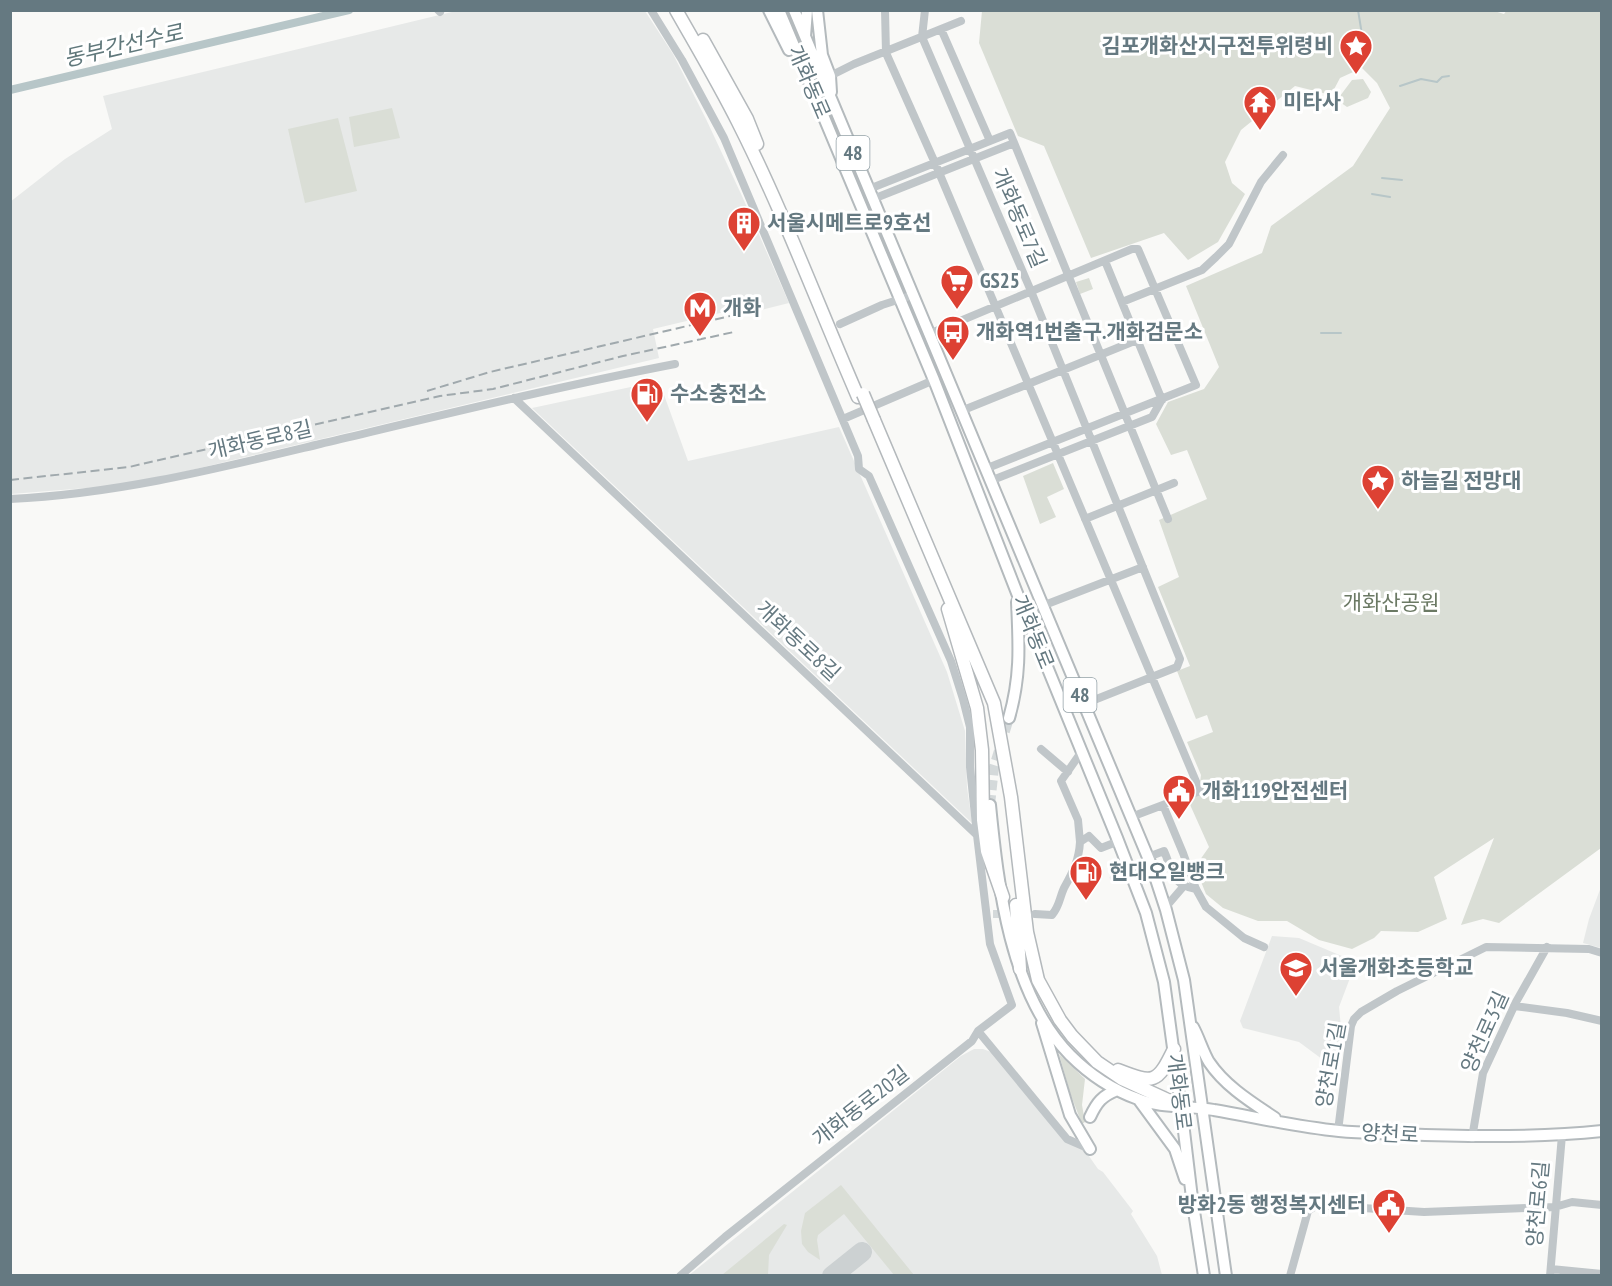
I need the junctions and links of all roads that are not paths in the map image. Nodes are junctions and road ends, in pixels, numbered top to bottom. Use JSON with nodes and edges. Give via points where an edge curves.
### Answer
{"nodes":[{"id":1,"x":651,"y":10,"type":"edge"},
{"id":2,"x":676,"y":10,"type":"edge"},
{"id":3,"x":685,"y":10,"type":"edge"},
{"id":4,"x":769,"y":10,"type":"edge"},
{"id":5,"x":779,"y":10,"type":"edge"},
{"id":6,"x":794,"y":10,"type":"edge"},
{"id":7,"x":807,"y":10,"type":"edge"},
{"id":8,"x":817,"y":10,"type":"edge"},
{"id":9,"x":885,"y":10,"type":"edge"},
{"id":10,"x":925,"y":10,"type":"edge"},
{"id":11,"x":961,"y":21,"type":"dead end"},
{"id":12,"x":941,"y":29,"type":"junction"},
{"id":13,"x":922,"y":37,"type":"junction"},
{"id":14,"x":805,"y":40,"type":"junction"},
{"id":15,"x":886,"y":53,"type":"junction"},
{"id":16,"x":830,"y":76,"type":"junction"},
{"id":17,"x":808,"y":81,"type":"junction"},
{"id":18,"x":833,"y":104,"type":"junction"},
{"id":19,"x":990,"y":141,"type":"junction"},
{"id":20,"x":1014,"y":143,"type":"junction"},
{"id":21,"x":970,"y":149,"type":"junction"},
{"id":22,"x":1283,"y":155,"type":"dead end"},
{"id":23,"x":974,"y":159,"type":"junction"},
{"id":24,"x":935,"y":163,"type":"junction"},
{"id":25,"x":939,"y":173,"type":"junction"},
{"id":26,"x":871,"y":194,"type":"junction"},
{"id":27,"x":877,"y":240,"type":"junction"},
{"id":28,"x":897,"y":253,"type":"junction"},
{"id":29,"x":1104,"y":261,"type":"junction"},
{"id":30,"x":1068,"y":276,"type":"junction"},
{"id":31,"x":1156,"y":289,"type":"junction"},
{"id":32,"x":1031,"y":291,"type":"junction"},
{"id":33,"x":913,"y":295,"type":"junction"},
{"id":34,"x":901,"y":299,"type":"junction"},
{"id":35,"x":820,"y":300,"type":"junction"},
{"id":36,"x":1122,"y":302,"type":"junction"},
{"id":37,"x":995,"y":305,"type":"junction"},
{"id":38,"x":840,"y":324,"type":"dead end"},
{"id":39,"x":929,"y":334,"type":"junction"},
{"id":40,"x":1137,"y":340,"type":"junction"},
{"id":41,"x":1101,"y":355,"type":"junction"},
{"id":42,"x":675,"y":364,"type":"dead end"},
{"id":43,"x":1063,"y":370,"type":"junction"},
{"id":44,"x":934,"y":380,"type":"junction"},
{"id":45,"x":1028,"y":384,"type":"junction"},
{"id":46,"x":514,"y":398,"type":"junction"},
{"id":47,"x":1162,"y":400,"type":"junction"},
{"id":48,"x":961,"y":411,"type":"junction"},
{"id":49,"x":1125,"y":414,"type":"junction"},
{"id":50,"x":843,"y":419,"type":"junction"},
{"id":51,"x":871,"y":421,"type":"junction"},
{"id":52,"x":1130,"y":425,"type":"junction"},
{"id":53,"x":1087,"y":429,"type":"junction"},
{"id":54,"x":1092,"y":441,"type":"junction"},
{"id":55,"x":1053,"y":443,"type":"junction"},
{"id":56,"x":1058,"y":454,"type":"junction"},
{"id":57,"x":985,"y":470,"type":"junction"},
{"id":58,"x":990,"y":481,"type":"junction"},
{"id":59,"x":1174,"y":483,"type":"dead end"},
{"id":60,"x":1156,"y":490,"type":"junction"},
{"id":61,"x":10,"y":499,"type":"edge"},
{"id":62,"x":1118,"y":506,"type":"junction"},
{"id":63,"x":1085,"y":519,"type":"junction"},
{"id":64,"x":1168,"y":519,"type":"dead end"},
{"id":65,"x":1143,"y":567,"type":"junction"},
{"id":66,"x":1111,"y":579,"type":"junction"},
{"id":67,"x":1017,"y":593,"type":"junction"},
{"id":68,"x":945,"y":602,"type":"junction"},
{"id":69,"x":1042,"y":606,"type":"junction"},
{"id":70,"x":1151,"y":676,"type":"junction"},
{"id":71,"x":1084,"y":704,"type":"junction"},
{"id":72,"x":1009,"y":718,"type":"tunnel mouth"},
{"id":73,"x":1041,"y":749,"type":"dead end"},
{"id":74,"x":1082,"y":751,"type":"junction"},
{"id":75,"x":1068,"y":772,"type":"junction"},
{"id":76,"x":990,"y":805,"type":"tunnel mouth"},
{"id":77,"x":1162,"y":805,"type":"junction"},
{"id":78,"x":1131,"y":817,"type":"junction"},
{"id":79,"x":977,"y":835,"type":"junction"},
{"id":80,"x":1119,"y":841,"type":"junction"},
{"id":81,"x":1080,"y":842,"type":"junction"},
{"id":82,"x":1179,"y":845,"type":"junction"},
{"id":83,"x":1164,"y":850,"type":"junction"},
{"id":84,"x":1148,"y":857,"type":"junction"},
{"id":85,"x":1130,"y":870,"type":"junction"},
{"id":86,"x":1113,"y":878,"type":"dead end"},
{"id":87,"x":1183,"y":887,"type":"junction"},
{"id":88,"x":1196,"y":889,"type":"junction"},
{"id":89,"x":1003,"y":897,"type":"junction"},
{"id":90,"x":1166,"y":908,"type":"junction"},
{"id":91,"x":1035,"y":914,"type":"dead end"},
{"id":92,"x":1264,"y":947,"type":"dead end"},
{"id":93,"x":1548,"y":947,"type":"junction"},
{"id":94,"x":1602,"y":953,"type":"edge"},
{"id":95,"x":1020,"y":969,"type":"junction"},
{"id":96,"x":1514,"y":1006,"type":"junction"},
{"id":97,"x":1039,"y":1014,"type":"junction"},
{"id":98,"x":1189,"y":1019,"type":"junction"},
{"id":99,"x":1602,"y":1021,"type":"edge"},
{"id":100,"x":978,"y":1031,"type":"junction"},
{"id":101,"x":1173,"y":1049,"type":"junction"},
{"id":102,"x":1097,"y":1062,"type":"junction"},
{"id":103,"x":1117,"y":1090,"type":"junction"},
{"id":104,"x":1139,"y":1100,"type":"junction"},
{"id":105,"x":1181,"y":1106,"type":"junction"},
{"id":106,"x":1202,"y":1107,"type":"junction"},
{"id":107,"x":1090,"y":1117,"type":"dead end"},
{"id":108,"x":1280,"y":1121,"type":"junction"},
{"id":109,"x":1338,"y":1131,"type":"junction"},
{"id":110,"x":1602,"y":1131,"type":"edge"},
{"id":111,"x":1562,"y":1135,"type":"junction"},
{"id":112,"x":1472,"y":1138,"type":"junction"},
{"id":113,"x":1090,"y":1149,"type":"joint"},
{"id":114,"x":1192,"y":1198,"type":"junction"},
{"id":115,"x":1602,"y":1205,"type":"edge"},
{"id":116,"x":1556,"y":1207,"type":"junction"},
{"id":117,"x":1551,"y":1272,"type":"edge"},
{"id":118,"x":680,"y":1275,"type":"edge"},
{"id":119,"x":1204,"y":1275,"type":"edge"},
{"id":120,"x":1226,"y":1275,"type":"edge"},
{"id":121,"x":1290,"y":1275,"type":"edge"},
{"id":122,"x":1602,"y":1275,"type":"edge"}],
"edges":[{"from":1,"to":50,"type":"street","via":[[724,138]]},
{"from":2,"to":35,"type":"highway","via":[[739,123]]},
{"from":3,"to":35,"type":"highway","via":[[747,120]]},
{"from":4,"to":17,"type":"main road"},
{"from":5,"to":17,"type":"main road","name":"개화동로","number":"48"},
{"from":6,"to":14,"type":"main road","name":"개화동로","number":"48"},
{"from":7,"to":14,"type":"main road","number":"48"},
{"from":8,"to":16,"type":"main road","number":"48","via":[[822,56]]},
{"from":9,"to":15,"type":"street"},
{"from":10,"to":13,"type":"street"},
{"from":11,"to":12,"type":"street"},
{"from":12,"to":13,"type":"street"},
{"from":12,"to":19,"type":"street","name":"개화동로7길"},
{"from":13,"to":15,"type":"street"},
{"from":13,"to":21,"type":"street","name":"개화동로7길"},
{"from":14,"to":17,"type":"main road","number":"48"},
{"from":14,"to":18,"type":"main road","name":"개화동로","number":"48"},
{"from":15,"to":16,"type":"street"},
{"from":15,"to":24,"type":"street"},
{"from":16,"to":18,"type":"main road","number":"48"},
{"from":17,"to":27,"type":"main road","name":"개화동로","number":"48"},
{"from":18,"to":26,"type":"main road","name":"개화동로","number":"48"},
{"from":19,"to":20,"type":"street","name":"개화동로7길","via":[[1010,133]]},
{"from":19,"to":21,"type":"street","name":"개화동로7길"},
{"from":20,"to":23,"type":"street","name":"개화동로7길"},
{"from":20,"to":30,"type":"street","name":"개화동로7길"},
{"from":21,"to":23,"type":"street","name":"개화동로7길"},
{"from":21,"to":24,"type":"street","name":"개화동로7길"},
{"from":22,"to":31,"type":"street","via":[[1261,182],[1229,243],[1216,257],[1202,270]]},
{"from":23,"to":25,"type":"street","name":"개화동로7길"},
{"from":23,"to":32,"type":"street","name":"개화동로7길"},
{"from":24,"to":25,"type":"street"},
{"from":24,"to":26,"type":"street","name":"개화동로7길"},
{"from":25,"to":26,"type":"street","name":"개화동로7길"},
{"from":25,"to":37,"type":"street"},
{"from":26,"to":28,"type":"main road","name":"개화동로","number":"48"},
{"from":27,"to":28,"type":"main road","via":[[885,243],[892,256]]},
{"from":27,"to":34,"type":"main road","name":"개화동로","number":"48"},
{"from":28,"to":33,"type":"main road","name":"개화동로","number":"48"},
{"from":29,"to":30,"type":"street"},
{"from":29,"to":31,"type":"street","via":[[1138,249]]},
{"from":29,"to":36,"type":"street"},
{"from":30,"to":32,"type":"street"},
{"from":30,"to":41,"type":"street","name":"개화동로7길"},
{"from":31,"to":36,"type":"street"},
{"from":31,"to":47,"type":"street","via":[[1196,385]]},
{"from":32,"to":37,"type":"street"},
{"from":32,"to":43,"type":"street","name":"개화동로7길"},
{"from":33,"to":34,"type":"street"},
{"from":33,"to":39,"type":"main road","name":"개화동로","number":"48"},
{"from":34,"to":38,"type":"street"},
{"from":34,"to":44,"type":"main road","name":"개화동로","number":"48"},
{"from":35,"to":51,"type":"highway","bridge":true},
{"from":36,"to":40,"type":"street"},
{"from":37,"to":39,"type":"street"},
{"from":37,"to":45,"type":"street"},
{"from":39,"to":48,"type":"main road","name":"개화동로","number":"48"},
{"from":40,"to":41,"type":"street"},
{"from":40,"to":47,"type":"street"},
{"from":41,"to":43,"type":"street"},
{"from":41,"to":49,"type":"street","name":"개화동로7길"},
{"from":42,"to":46,"type":"street","name":"개화동로8길"},
{"from":43,"to":45,"type":"street"},
{"from":43,"to":53,"type":"street","name":"개화동로7길"},
{"from":44,"to":50,"type":"street"},
{"from":44,"to":67,"type":"main road","name":"개화동로","number":"48"},
{"from":45,"to":48,"type":"street"},
{"from":45,"to":55,"type":"street"},
{"from":46,"to":61,"type":"street","name":"개화동로8길","via":[[202,472],[103,491]]},
{"from":46,"to":79,"type":"street","name":"개화동로8길"},
{"from":47,"to":49,"type":"street"},
{"from":47,"to":52,"type":"street","via":[[1152,417]]},
{"from":48,"to":57,"type":"main road","name":"개화동로","number":"48"},
{"from":49,"to":52,"type":"street","name":"개화동로7길"},
{"from":49,"to":53,"type":"street"},
{"from":50,"to":79,"type":"street","via":[[858,456],[859,469],[869,476],[951,662],[970,727]]},
{"from":51,"to":68,"type":"highway"},
{"from":51,"to":102,"type":"highway","via":[[994,703],[1011,797],[1027,932],[1038,980],[1060,1020]]},
{"from":52,"to":54,"type":"street"},
{"from":52,"to":60,"type":"street","name":"개화동로7길"},
{"from":53,"to":54,"type":"street","name":"개화동로7길"},
{"from":53,"to":55,"type":"street"},
{"from":54,"to":56,"type":"street"},
{"from":54,"to":62,"type":"street","name":"개화동로7길"},
{"from":55,"to":56,"type":"street"},
{"from":55,"to":57,"type":"street"},
{"from":56,"to":58,"type":"street"},
{"from":56,"to":63,"type":"street"},
{"from":57,"to":58,"type":"main road","name":"개화동로","number":"48"},
{"from":58,"to":69,"type":"main road","name":"개화동로","number":"48"},
{"from":59,"to":60,"type":"street"},
{"from":60,"to":62,"type":"street"},
{"from":60,"to":64,"type":"street","name":"개화동로7길"},
{"from":62,"to":63,"type":"street"},
{"from":62,"to":65,"type":"street","name":"개화동로7길"},
{"from":63,"to":66,"type":"street"},
{"from":65,"to":66,"type":"street"},
{"from":65,"to":70,"type":"street","name":"개화동로7길","via":[[1180,658],[1178,668]]},
{"from":66,"to":69,"type":"street"},
{"from":66,"to":70,"type":"street"},
{"from":67,"to":72,"type":"main road","via":[[1020,660]]},
{"from":67,"to":74,"type":"main road","name":"개화동로","number":"48"},
{"from":68,"to":89,"type":"highway","via":[[978,708],[987,851]]},
{"from":68,"to":95,"type":"highway","via":[[986,703],[997,743]]},
{"from":69,"to":71,"type":"main road","name":"개화동로","number":"48"},
{"from":70,"to":71,"type":"street"},
{"from":70,"to":77,"type":"street","via":[[1200,791]]},
{"from":71,"to":78,"type":"main road","name":"개화동로","number":"48"},
{"from":73,"to":75,"type":"street"},
{"from":74,"to":75,"type":"street"},
{"from":74,"to":80,"type":"main road","name":"개화동로","number":"48"},
{"from":75,"to":81,"type":"street","via":[[1061,781],[1078,820]]},
{"from":76,"to":89,"type":"main road"},
{"from":77,"to":78,"type":"street"},
{"from":77,"to":82,"type":"street"},
{"from":78,"to":84,"type":"main road","name":"개화동로","number":"48"},
{"from":79,"to":100,"type":"street","name":"개화동로20길","via":[[990,914],[990,944],[1012,1005]]},
{"from":80,"to":81,"type":"street","via":[[1101,848],[1089,836]]},
{"from":80,"to":85,"type":"main road","name":"개화동로","number":"48"},
{"from":81,"to":91,"type":"street","via":[[1079,859],[1060,906],[1052,915]]},
{"from":82,"to":83,"type":"street"},
{"from":82,"to":88,"type":"street"},
{"from":83,"to":84,"type":"street"},
{"from":83,"to":87,"type":"street","via":[[1177,883]]},
{"from":84,"to":90,"type":"main road","name":"개화동로","number":"48"},
{"from":85,"to":86,"type":"street"},
{"from":85,"to":101,"type":"main road","name":"개화동로","number":"48","via":[[1164,982]]},
{"from":87,"to":88,"type":"street"},
{"from":87,"to":90,"type":"street"},
{"from":88,"to":92,"type":"street","via":[[1218,918],[1244,938]]},
{"from":89,"to":95,"type":"main road"},
{"from":90,"to":98,"type":"main road","name":"개화동로","number":"48","via":[[1184,980]]},
{"from":93,"to":94,"type":"street","name":"양천로1길"},
{"from":93,"to":96,"type":"street","name":"양천로3길"},
{"from":93,"to":109,"type":"street","name":"양천로1길","via":[[1486,946],[1361,1012],[1351,1026]]},
{"from":95,"to":97,"type":"main road"},
{"from":96,"to":99,"type":"street"},
{"from":96,"to":112,"type":"street","name":"양천로3길","via":[[1483,1073]]},
{"from":97,"to":103,"type":"main road","name":"양천로","via":[[1070,1054]]},
{"from":97,"to":113,"type":"main road","via":[[1070,1115]]},
{"from":98,"to":106,"type":"main road","name":"개화동로","number":"48"},
{"from":98,"to":108,"type":"main road","via":[[1220,1076]]},
{"from":100,"to":113,"type":"street","via":[[1067,1138]]},
{"from":100,"to":118,"type":"street","name":"개화동로20길","via":[[972,1041]]},
{"from":101,"to":102,"type":"highway","via":[[1163,1071],[1149,1079]]},
{"from":101,"to":105,"type":"main road","name":"개화동로","number":"48"},
{"from":102,"to":105,"type":"highway","via":[[1122,1079]]},
{"from":103,"to":104,"type":"main road","name":"양천로"},
{"from":103,"to":107,"type":"main road","via":[[1098,1100]]},
{"from":104,"to":105,"type":"main road","name":"양천로"},
{"from":104,"to":114,"type":"main road","via":[[1175,1149]]},
{"from":105,"to":106,"type":"main road","name":"양천로"},
{"from":105,"to":114,"type":"main road","name":"개화동로","number":"48"},
{"from":106,"to":108,"type":"main road","name":"양천로"},
{"from":106,"to":120,"type":"main road","name":"개화동로"},
{"from":108,"to":109,"type":"main road","name":"양천로"},
{"from":109,"to":112,"type":"main road","name":"양천로"},
{"from":110,"to":111,"type":"main road","name":"양천로"},
{"from":111,"to":112,"type":"main road","name":"양천로"},
{"from":111,"to":116,"type":"street","name":"양천로6길"},
{"from":114,"to":119,"type":"main road","name":"개화동로","number":"48"},
{"from":115,"to":116,"type":"street","via":[[1572,1202]]},
{"from":116,"to":117,"type":"street","name":"양천로6길"},
{"from":116,"to":121,"type":"street","via":[[1424,1212],[1317,1205],[1308,1211]]},
{"from":117,"to":122,"type":"street"}]}
